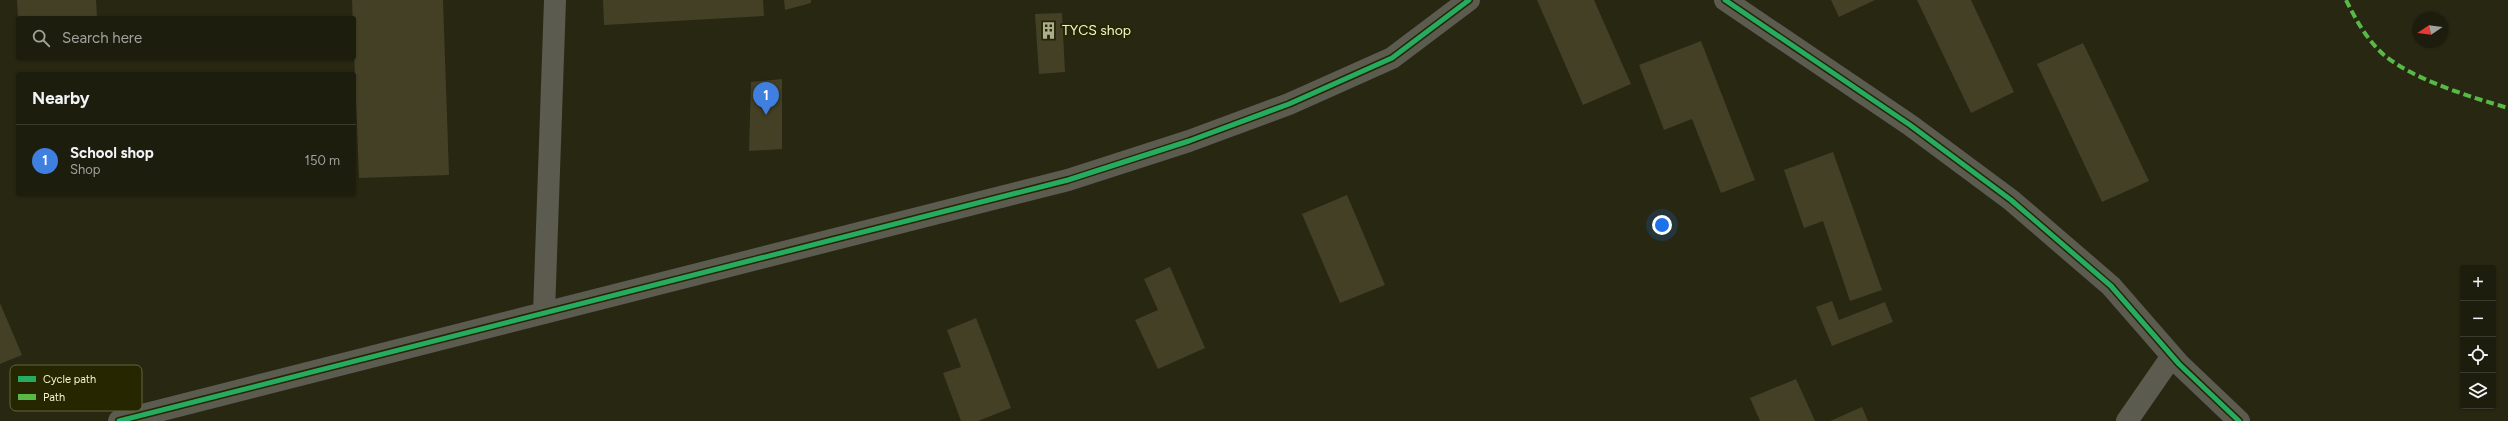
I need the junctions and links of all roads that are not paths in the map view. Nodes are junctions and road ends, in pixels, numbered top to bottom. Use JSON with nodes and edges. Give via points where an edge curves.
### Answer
{"nodes":[{"id":1,"x":554,"y":0,"type":"edge"},
{"id":2,"x":1469,"y":0,"type":"edge"},
{"id":3,"x":1725,"y":0,"type":"edge"},
{"id":4,"x":544,"y":313,"type":"junction"},
{"id":5,"x":2172,"y":356,"type":"junction"},
{"id":6,"x":119,"y":421,"type":"edge"},
{"id":7,"x":2127,"y":421,"type":"edge"},
{"id":8,"x":2239,"y":421,"type":"edge"}],
"edges":[{"from":1,"to":4,"type":"street"},
{"from":2,"to":4,"type":"street","via":[[1392,58],[1289,104],[1190,141],[1068,180]]},
{"from":3,"to":5,"type":"street","via":[[1910,125],[2011,200],[2112,286]]},
{"from":4,"to":6,"type":"street"},
{"from":5,"to":7,"type":"street"},
{"from":5,"to":8,"type":"street"}]}
